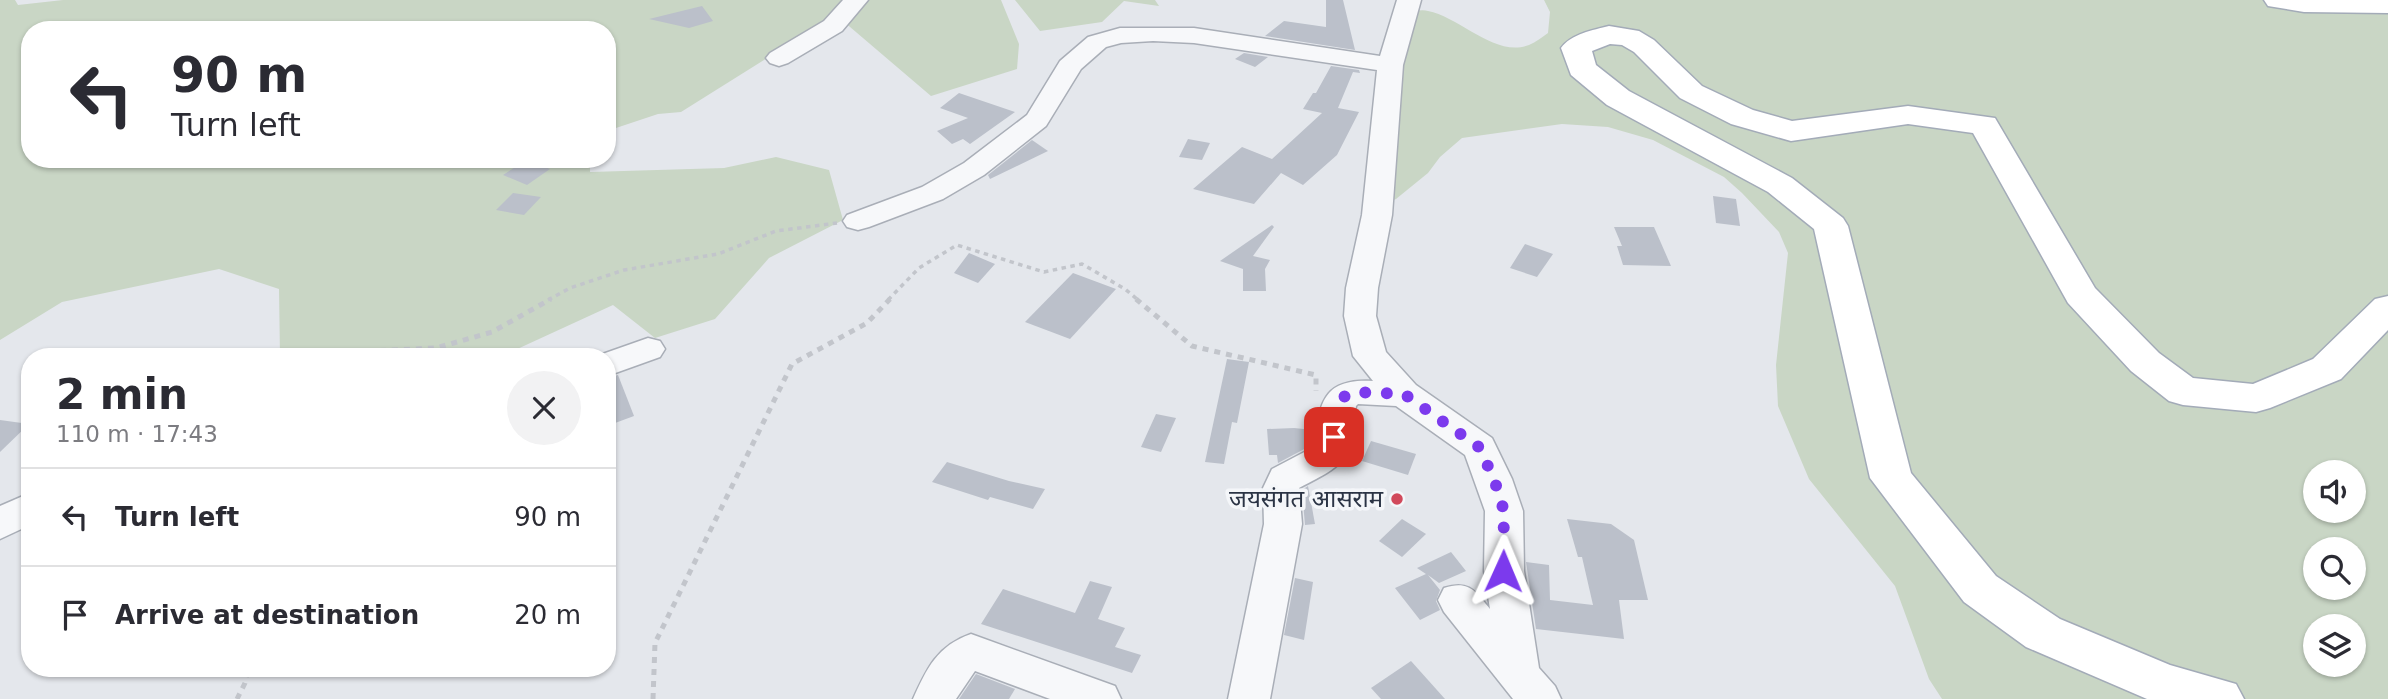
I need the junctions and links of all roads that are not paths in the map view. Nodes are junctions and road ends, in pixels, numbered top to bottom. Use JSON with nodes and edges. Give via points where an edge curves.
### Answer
{"nodes":[{"id":1,"x":856,"y":0,"type":"edge"},
{"id":2,"x":1409,"y":0,"type":"edge"},
{"id":3,"x":2278,"y":0,"type":"edge"},
{"id":4,"x":2388,"y":5,"type":"edge"},
{"id":5,"x":779,"y":58,"type":"dead end"},
{"id":6,"x":1390,"y":65,"type":"junction"},
{"id":7,"x":858,"y":220,"type":"road end"},
{"id":8,"x":2388,"y":308,"type":"edge"},
{"id":9,"x":648,"y":349,"type":"dead end"},
{"id":10,"x":616,"y":361,"type":"edge"},
{"id":11,"x":1404,"y":394,"type":"junction"},
{"id":12,"x":21,"y":513,"type":"edge"},
{"id":13,"x":0,"y":524,"type":"edge"},
{"id":14,"x":1458,"y":600,"type":"dead end"},
{"id":15,"x":1529,"y":685,"type":"edge"},
{"id":16,"x":934,"y":699,"type":"edge"},
{"id":17,"x":1100,"y":699,"type":"edge"},
{"id":18,"x":1249,"y":699,"type":"edge"},
{"id":19,"x":2219,"y":699,"type":"edge"}],
"edges":[{"from":1,"to":5,"type":"street","via":[[833,26]]},
{"from":2,"to":6,"type":"street"},
{"from":3,"to":4,"type":"main road"},
{"from":6,"to":7,"type":"street","via":[[1229,40],[1117,34],[1097,41],[1074,58],[1040,117],[986,160],[955,182]]},
{"from":6,"to":11,"type":"street","via":[[1377,215],[1360,316],[1370,356]]},
{"from":8,"to":19,"type":"main road","via":[[2327,369],[2256,398],[2183,391],[2145,362],[2081,295],[1984,125],[1908,115],[1791,131],[1742,117],[1691,92],[1629,37],[1609,35],[1576,48],[1582,69],[1618,98],[1780,185],[1831,226],[1891,478],[1980,589],[2043,633],[2164,684]]},
{"from":9,"to":10,"type":"street"},
{"from":11,"to":15,"type":"street","via":[[1479,447],[1494,479],[1504,511],[1503,571]]},
{"from":11,"to":18,"type":"street","via":[[1356,392],[1345,396],[1339,402],[1329,454],[1285,479],[1281,488],[1283,524]]},
{"from":12,"to":13,"type":"street"},
{"from":14,"to":15,"type":"street"},
{"from":16,"to":17,"type":"street","via":[[956,662],[971,652]]}]}
